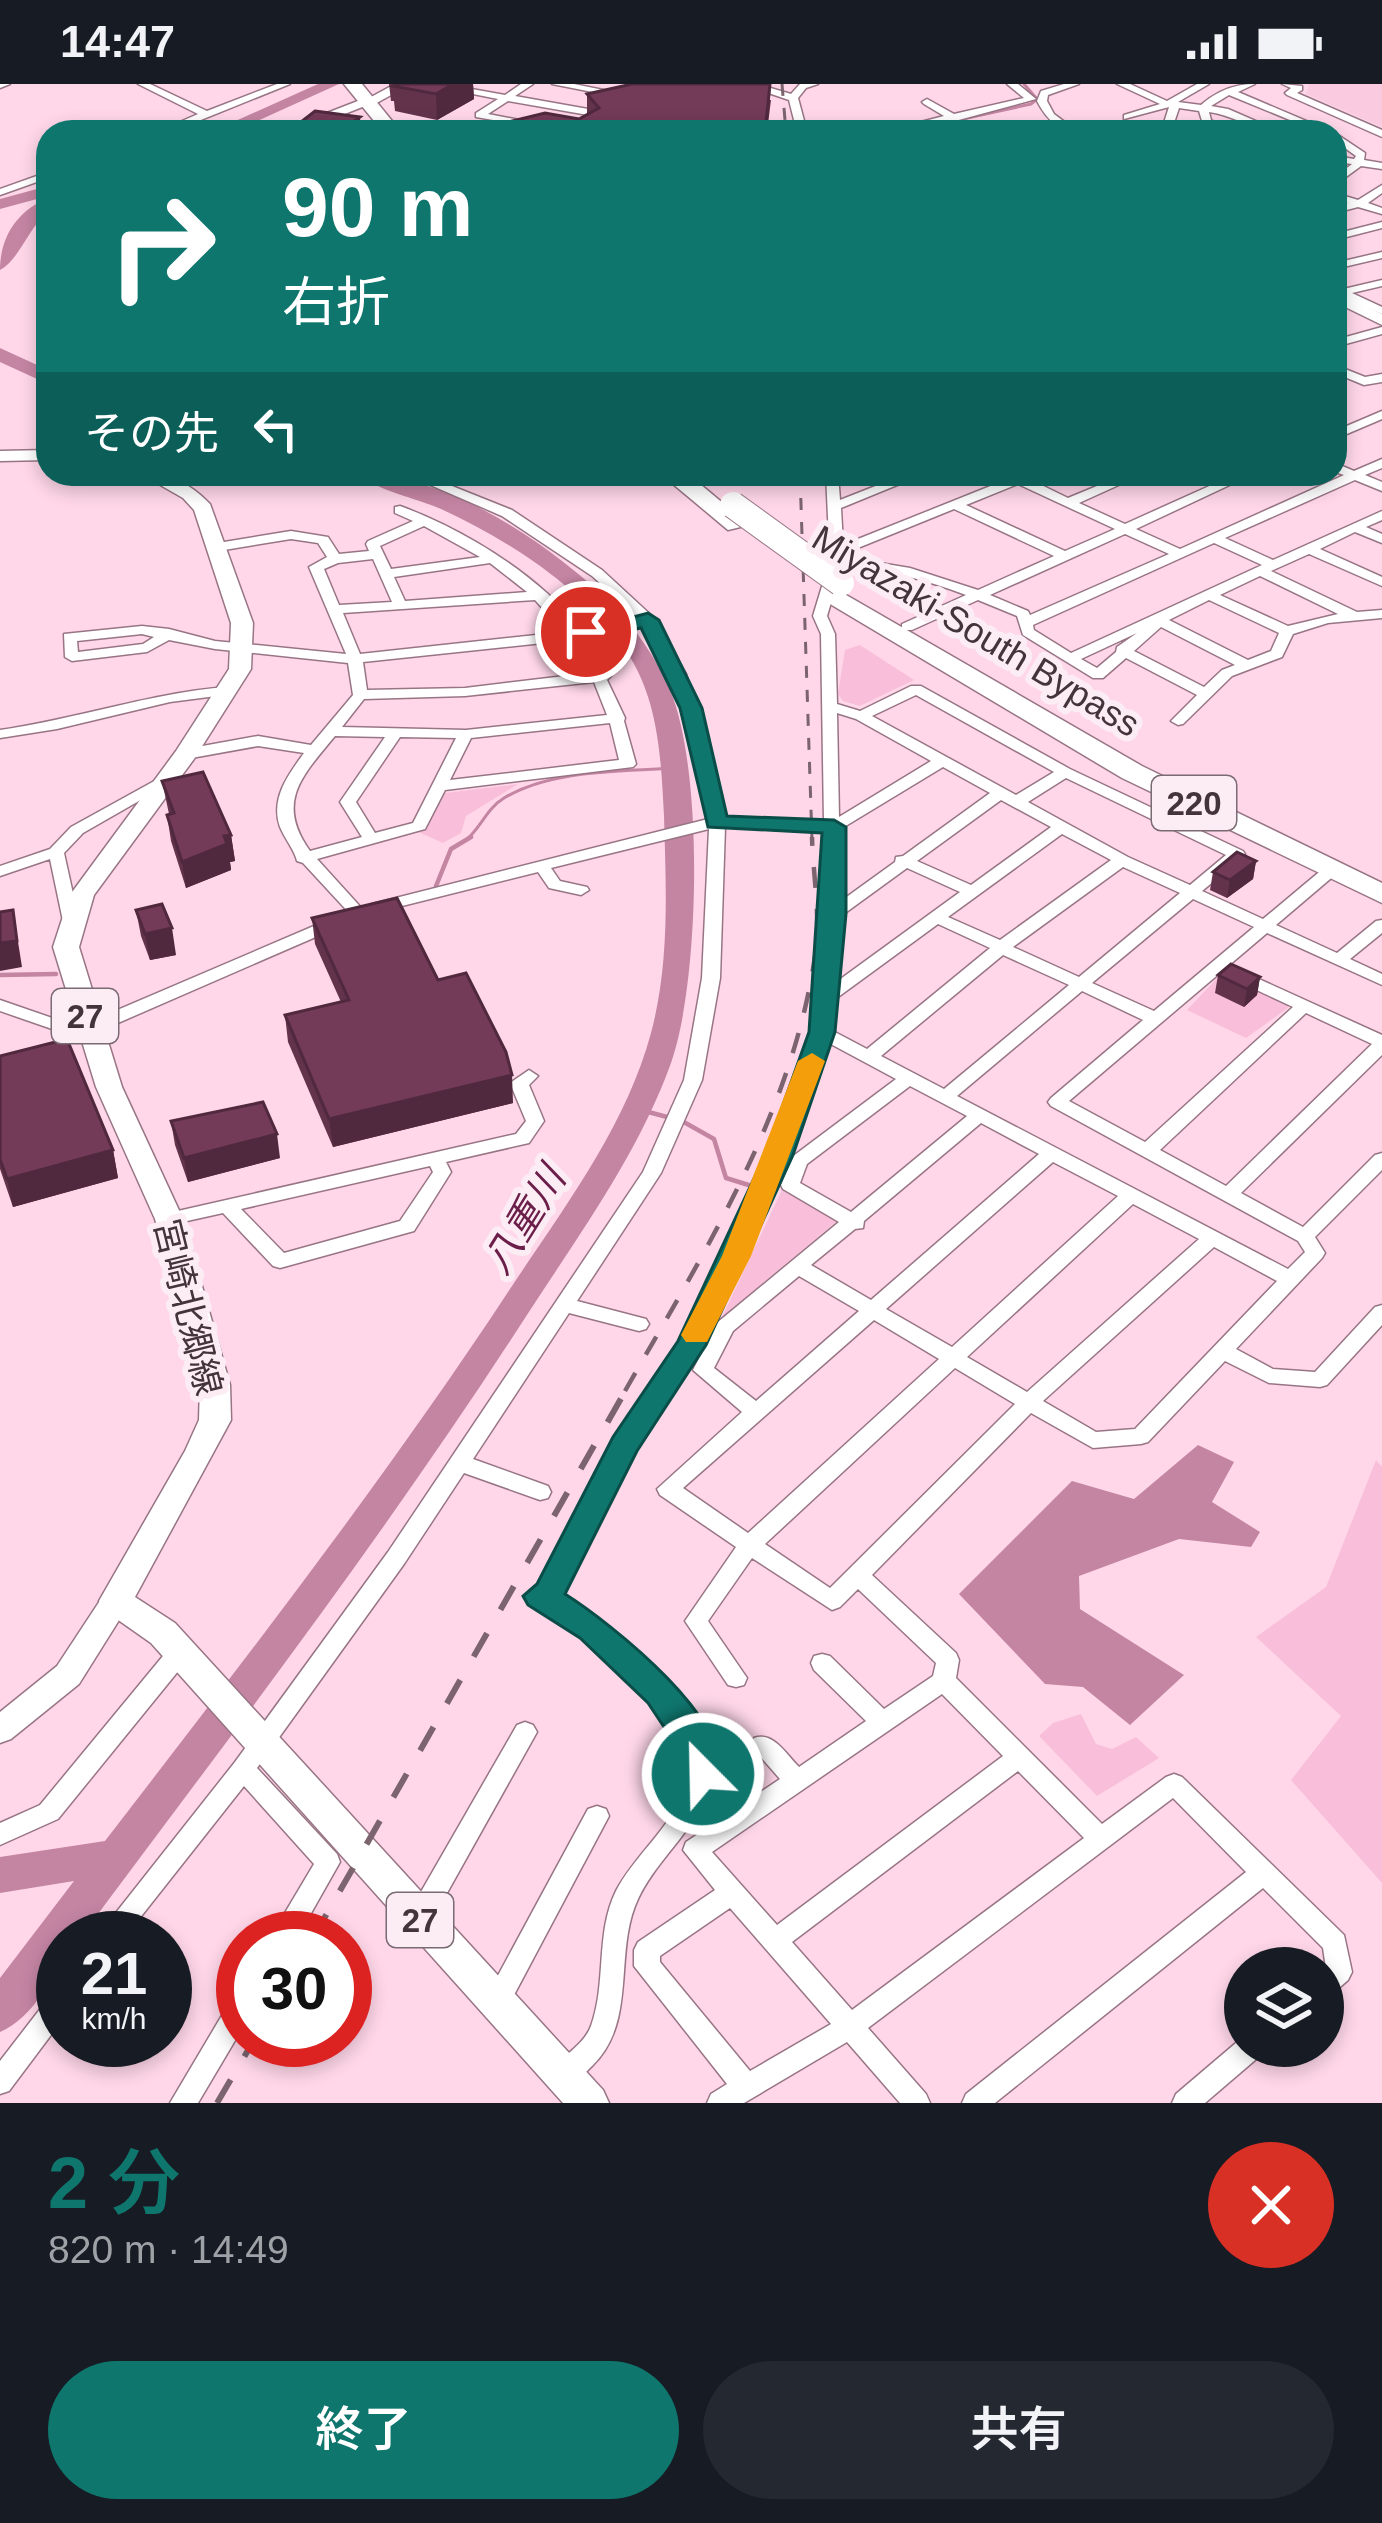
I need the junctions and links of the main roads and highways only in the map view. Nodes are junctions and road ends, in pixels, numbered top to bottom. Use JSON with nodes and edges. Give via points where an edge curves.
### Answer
{"nodes":[{"id":1,"x":354,"y":95,"type":"edge"},
{"id":2,"x":307,"y":120,"type":"edge"},
{"id":3,"x":380,"y":120,"type":"edge"},
{"id":4,"x":174,"y":486,"type":"edge"},
{"id":5,"x":691,"y":486,"type":"edge"},
{"id":6,"x":706,"y":486,"type":"edge"},
{"id":7,"x":735,"y":515,"type":"junction"},
{"id":8,"x":837,"y":573,"type":"junction"},
{"id":9,"x":1382,"y":871,"type":"edge"},
{"id":10,"x":1382,"y":894,"type":"edge"},
{"id":11,"x":576,"y":2089,"type":"edge"}],
"edges":[{"from":1,"to":2,"type":"main road"},
{"from":1,"to":3,"type":"highway"},
{"from":4,"to":11,"type":"main road","name":"宮崎北郷線","number":"27","via":[[203,508],[245,648],[186,754],[82,896],[66,946],[89,1029],[169,1220],[214,1385],[215,1420],[116,1600],[185,1658],[252,1748]]},
{"from":5,"to":7,"type":"highway","name":"Miyazaki-South Bypass","number":"220"},
{"from":6,"to":7,"type":"highway","name":"Miyazaki-South Bypass","number":"220"},
{"from":7,"to":8,"type":"highway","name":"Miyazaki-South Bypass","number":"220"},
{"from":8,"to":9,"type":"highway","name":"Miyazaki-South Bypass","number":"220","via":[[907,626],[1144,762]]},
{"from":8,"to":10,"type":"highway","name":"Miyazaki-South Bypass","number":"220","via":[[1091,750]]}]}
